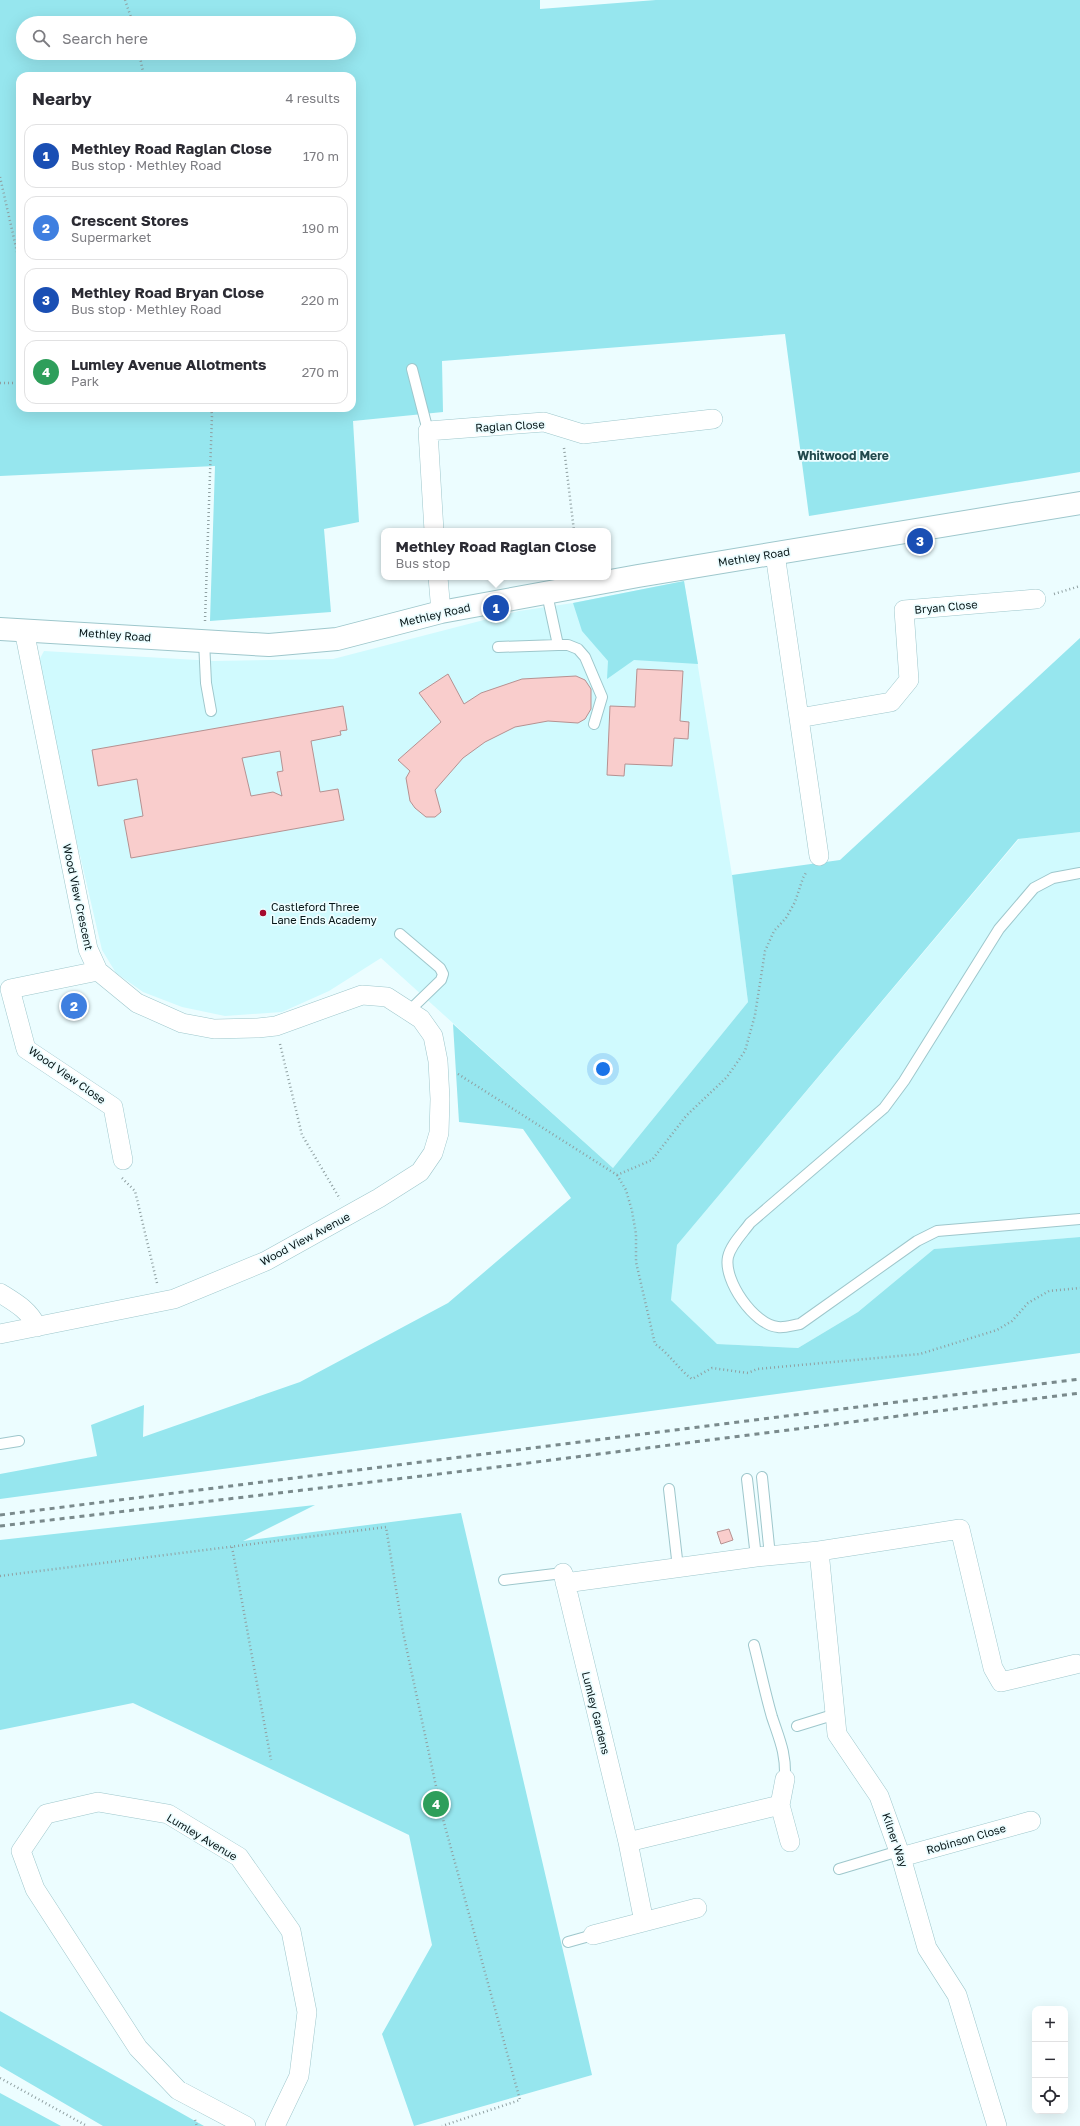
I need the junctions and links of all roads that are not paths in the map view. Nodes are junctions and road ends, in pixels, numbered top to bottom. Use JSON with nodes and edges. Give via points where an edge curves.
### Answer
{"nodes":[{"id":1,"x":412,"y":369,"type":"dead end"},
{"id":2,"x":714,"y":419,"type":"dead end"},
{"id":3,"x":428,"y":432,"type":"junction"},
{"id":4,"x":1080,"y":503,"type":"edge"},
{"id":5,"x":434,"y":528,"type":"edge"},
{"id":6,"x":775,"y":554,"type":"junction"},
{"id":7,"x":438,"y":580,"type":"edge"},
{"id":8,"x":547,"y":594,"type":"junction"},
{"id":9,"x":1036,"y":599,"type":"road end"},
{"id":10,"x":441,"y":612,"type":"junction"},
{"id":11,"x":0,"y":629,"type":"edge"},
{"id":12,"x":24,"y":630,"type":"junction"},
{"id":13,"x":204,"y":641,"type":"junction"},
{"id":14,"x":558,"y":645,"type":"junction"},
{"id":15,"x":498,"y":647,"type":"dead end"},
{"id":16,"x":212,"y":711,"type":"dead end"},
{"id":17,"x":798,"y":718,"type":"junction"},
{"id":18,"x":594,"y":724,"type":"dead end"},
{"id":19,"x":819,"y":856,"type":"road end"},
{"id":20,"x":1080,"y":873,"type":"edge"},
{"id":21,"x":400,"y":934,"type":"dead end"},
{"id":22,"x":98,"y":971,"type":"junction"},
{"id":23,"x":410,"y":1010,"type":"junction"},
{"id":24,"x":428,"y":1027,"type":"joint"},
{"id":25,"x":123,"y":1160,"type":"road end"},
{"id":26,"x":1080,"y":1219,"type":"edge"},
{"id":27,"x":0,"y":1293,"type":"edge"},
{"id":28,"x":37,"y":1327,"type":"junction"},
{"id":29,"x":0,"y":1334,"type":"edge"},
{"id":30,"x":19,"y":1441,"type":"dead end"},
{"id":31,"x":0,"y":1444,"type":"edge"},
{"id":32,"x":762,"y":1477,"type":"dead end"},
{"id":33,"x":748,"y":1479,"type":"dead end"},
{"id":34,"x":669,"y":1489,"type":"dead end"},
{"id":35,"x":819,"y":1551,"type":"junction"},
{"id":36,"x":763,"y":1556,"type":"junction"},
{"id":37,"x":678,"y":1568,"type":"junction"},
{"id":38,"x":564,"y":1578,"type":"junction"},
{"id":39,"x":504,"y":1580,"type":"dead end"},
{"id":40,"x":754,"y":1644,"type":"dead end"},
{"id":41,"x":1076,"y":1664,"type":"dead end"},
{"id":42,"x":836,"y":1714,"type":"junction"},
{"id":43,"x":797,"y":1726,"type":"dead end"},
{"id":44,"x":785,"y":1779,"type":"joint"},
{"id":45,"x":780,"y":1805,"type":"junction"},
{"id":46,"x":1031,"y":1820,"type":"dead end"},
{"id":47,"x":628,"y":1842,"type":"junction"},
{"id":48,"x":790,"y":1842,"type":"dead end"},
{"id":49,"x":900,"y":1854,"type":"junction"},
{"id":50,"x":839,"y":1869,"type":"dead end"},
{"id":51,"x":697,"y":1908,"type":"dead end"},
{"id":52,"x":644,"y":1922,"type":"junction"},
{"id":53,"x":593,"y":1935,"type":"joint"},
{"id":54,"x":568,"y":1942,"type":"dead end"},
{"id":55,"x":246,"y":2126,"type":"edge"},
{"id":56,"x":275,"y":2126,"type":"edge"},
{"id":57,"x":997,"y":2126,"type":"edge"}],
"edges":[{"from":1,"to":3,"type":"lane"},
{"from":2,"to":3,"type":"street","name":"Raglan Close","via":[[583,434],[544,422]]},
{"from":3,"to":5,"type":"street"},
{"from":4,"to":6,"type":"main road","name":"Methley Road"},
{"from":6,"to":8,"type":"main road","name":"Methley Road"},
{"from":6,"to":17,"type":"street"},
{"from":7,"to":10,"type":"street"},
{"from":8,"to":10,"type":"main road","name":"Methley Road"},
{"from":8,"to":14,"type":"lane"},
{"from":9,"to":17,"type":"street","name":"Bryan Close","via":[[904,610],[910,680],[891,702]]},
{"from":10,"to":13,"type":"main road","name":"Methley Road","via":[[336,639],[269,645]]},
{"from":11,"to":12,"type":"main road","name":"Methley Road"},
{"from":12,"to":13,"type":"main road","name":"Methley Road"},
{"from":12,"to":22,"type":"street","name":"Wood View Crescent","via":[[88,949]]},
{"from":13,"to":16,"type":"lane","via":[[206,683]]},
{"from":14,"to":15,"type":"lane"},
{"from":14,"to":18,"type":"lane","via":[[578,649],[585,657],[602,697]]},
{"from":17,"to":19,"type":"street"},
{"from":20,"to":26,"type":"lane","via":[[1053,878],[1034,888],[999,929],[904,1081],[884,1108],[750,1223],[728,1257],[729,1272],[741,1300],[759,1319],[778,1327],[800,1324],[917,1241],[937,1231]]},
{"from":21,"to":23,"type":"lane","via":[[440,968],[443,974],[442,980]]},
{"from":22,"to":23,"type":"street","name":"Wood View Crescent","via":[[137,1004],[182,1023],[214,1029],[276,1026],[362,995],[387,998]]},
{"from":22,"to":25,"type":"street","name":"Wood View Close","via":[[10,989],[26,1049],[112,1107]]},
{"from":23,"to":24,"type":"street","name":"Wood View Crescent"},
{"from":24,"to":28,"type":"street","name":"Wood View Avenue","via":[[433,1036],[438,1061],[439,1126],[433,1153],[420,1172],[350,1215],[266,1261],[190,1294]]},
{"from":27,"to":28,"type":"street","via":[[32,1316]]},
{"from":28,"to":29,"type":"street","name":"Wood View Avenue"},
{"from":30,"to":31,"type":"lane"},
{"from":32,"to":36,"type":"lane"},
{"from":33,"to":36,"type":"lane"},
{"from":34,"to":37,"type":"lane"},
{"from":35,"to":36,"type":"street"},
{"from":35,"to":41,"type":"street","via":[[960,1529],[993,1668],[1001,1682]]},
{"from":35,"to":42,"type":"street","name":"Kilner Way"},
{"from":36,"to":37,"type":"street"},
{"from":37,"to":38,"type":"street"},
{"from":38,"to":39,"type":"lane"},
{"from":38,"to":47,"type":"street","name":"Lumley Gardens"},
{"from":40,"to":44,"type":"lane","via":[[786,1760]]},
{"from":42,"to":43,"type":"lane"},
{"from":42,"to":49,"type":"street","name":"Kilner Way","via":[[837,1734],[879,1796]]},
{"from":44,"to":45,"type":"street"},
{"from":45,"to":47,"type":"street"},
{"from":45,"to":48,"type":"street"},
{"from":46,"to":49,"type":"street","name":"Robinson Close"},
{"from":47,"to":52,"type":"street","name":"Lumley Gardens"},
{"from":49,"to":50,"type":"lane"},
{"from":49,"to":57,"type":"street","name":"Kilner Way","via":[[927,1948],[957,1995]]},
{"from":51,"to":52,"type":"street"},
{"from":52,"to":53,"type":"street"},
{"from":53,"to":54,"type":"lane"},
{"from":55,"to":56,"type":"street","name":"Lumley Avenue","via":[[178,2090],[138,2048],[35,1889],[21,1851],[46,1814],[98,1802],[168,1814],[239,1857],[291,1931],[307,2012],[299,2076]]}]}
